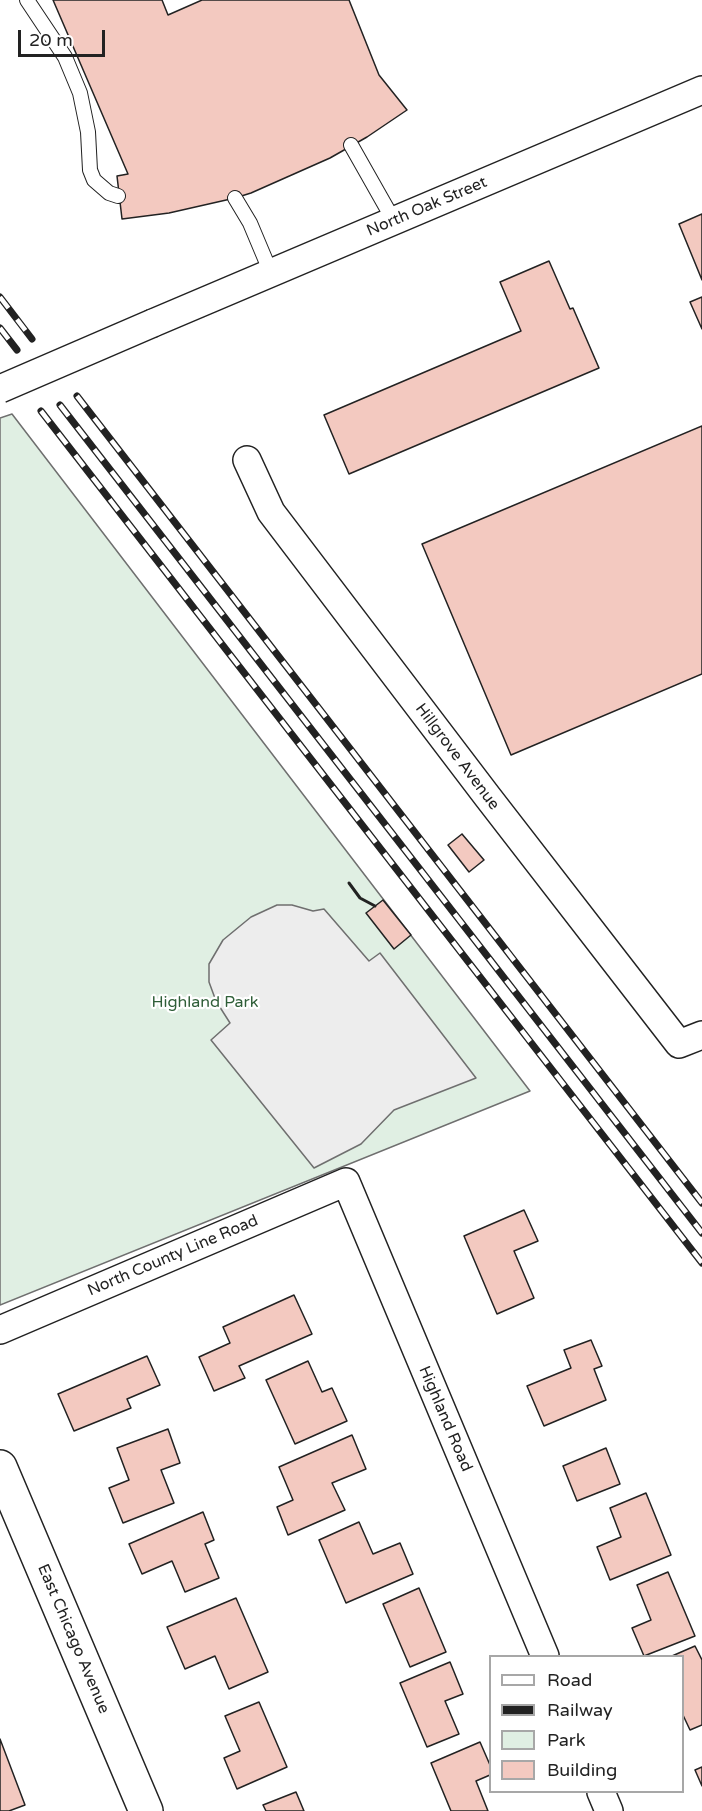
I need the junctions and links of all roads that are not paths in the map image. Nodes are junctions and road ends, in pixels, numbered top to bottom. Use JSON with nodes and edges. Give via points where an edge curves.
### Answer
{"nodes":[{"id":1,"x":31,"y":3,"type":"edge"},
{"id":2,"x":702,"y":90,"type":"edge"},
{"id":3,"x":351,"y":145,"type":"dead end"},
{"id":4,"x":118,"y":196,"type":"dead end"},
{"id":5,"x":235,"y":198,"type":"dead end"},
{"id":6,"x":394,"y":220,"type":"junction"},
{"id":7,"x":271,"y":273,"type":"junction"},
{"id":8,"x":0,"y":389,"type":"edge"},
{"id":9,"x":247,"y":460,"type":"dead end"},
{"id":10,"x":691,"y":1040,"type":"edge"},
{"id":11,"x":346,"y":1182,"type":"joint"},
{"id":12,"x":0,"y":1330,"type":"edge"},
{"id":13,"x":0,"y":1467,"type":"edge"},
{"id":14,"x":545,"y":1655,"type":"edge"},
{"id":15,"x":602,"y":1793,"type":"edge"},
{"id":16,"x":146,"y":1811,"type":"edge"},
{"id":17,"x":609,"y":1811,"type":"edge"}],
"edges":[{"from":1,"to":4,"type":"lane","via":[[65,57],[80,93],[94,180],[109,194]]},
{"from":2,"to":6,"type":"street","name":"North Oak Street"},
{"from":3,"to":6,"type":"lane"},
{"from":5,"to":7,"type":"lane"},
{"from":6,"to":7,"type":"street","name":"North Oak Street"},
{"from":7,"to":8,"type":"street","name":"North Oak Street","bridge":true},
{"from":9,"to":10,"type":"street","name":"Hillgrove Avenue","via":[[271,512],[486,796]]},
{"from":11,"to":12,"type":"street","name":"North County Line Road"},
{"from":11,"to":14,"type":"street","name":"Highland Road"},
{"from":13,"to":16,"type":"main road","name":"East Chicago Avenue"},
{"from":15,"to":17,"type":"street"}]}
